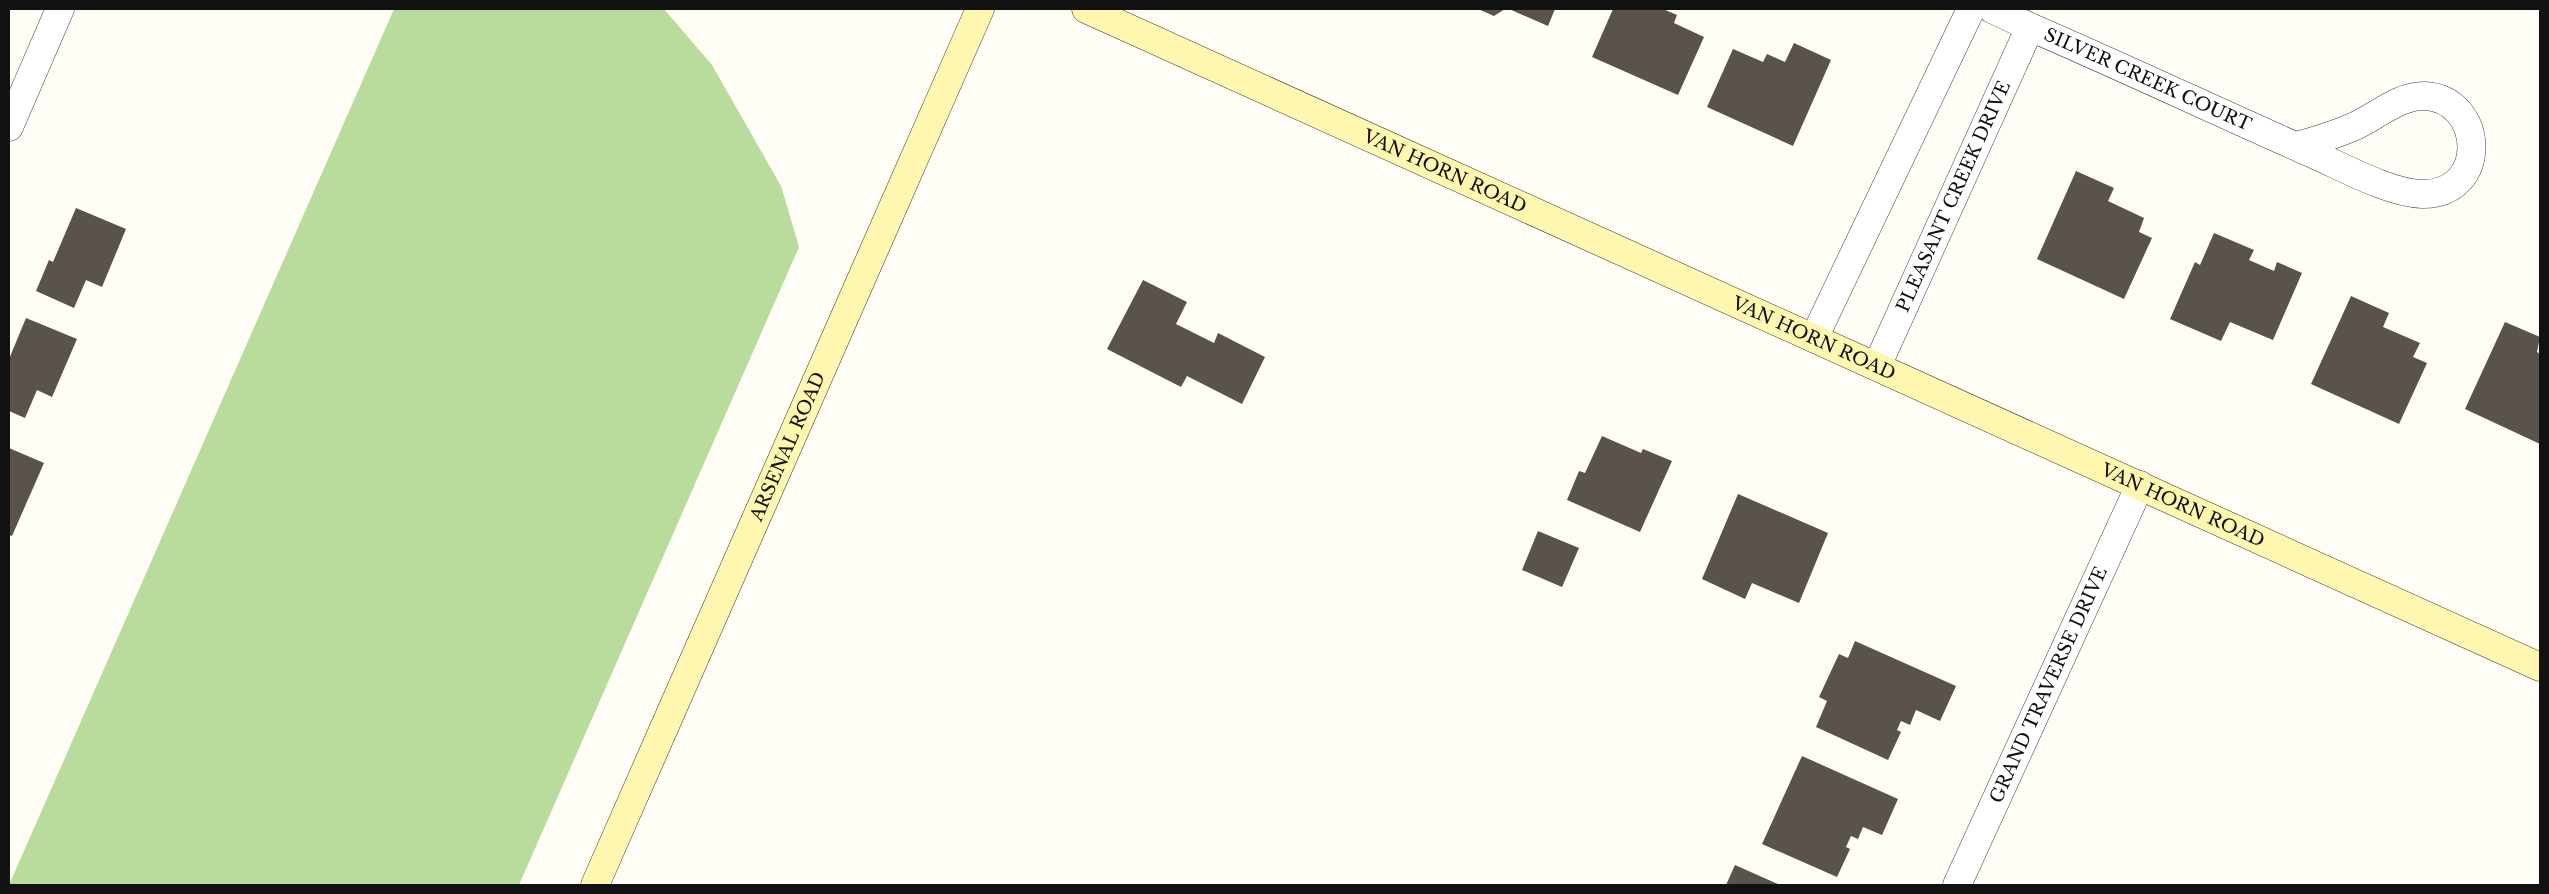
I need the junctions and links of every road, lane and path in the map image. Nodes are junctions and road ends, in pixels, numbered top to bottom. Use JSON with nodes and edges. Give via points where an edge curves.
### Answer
{"nodes":[{"id":1,"x":60,"y":9,"type":"edge"},
{"id":2,"x":980,"y":9,"type":"edge"},
{"id":3,"x":1086,"y":9,"type":"edge"},
{"id":4,"x":1970,"y":9,"type":"edge"},
{"id":5,"x":1999,"y":10,"type":"edge"},
{"id":6,"x":2030,"y":27,"type":"junction"},
{"id":7,"x":9,"y":127,"type":"edge"},
{"id":8,"x":2296,"y":146,"type":"junction"},
{"id":9,"x":1814,"y":338,"type":"junction"},
{"id":10,"x":1877,"y":366,"type":"junction"},
{"id":11,"x":2140,"y":485,"type":"junction"},
{"id":12,"x":2540,"y":667,"type":"edge"},
{"id":13,"x":595,"y":885,"type":"edge"},
{"id":14,"x":1958,"y":885,"type":"edge"}],
"edges":[{"from":1,"to":7,"type":"street"},
{"from":2,"to":13,"type":"street","name":"ARSENAL ROAD"},
{"from":3,"to":9,"type":"street","name":"VAN HORN ROAD"},
{"from":4,"to":9,"type":"street"},
{"from":5,"to":6,"type":"street","name":"SILVER CREEK COURT"},
{"from":6,"to":8,"type":"street","name":"SILVER CREEK COURT"},
{"from":6,"to":10,"type":"street","name":"PLEASANT CREEK DRIVE"},
{"from":8,"to":8,"type":"street","name":"SILVER CREEK COURT","via":[[2398,189],[2429,194],[2444,192],[2459,183],[2471,153],[2471,135],[2467,121],[2446,102],[2425,96],[2400,102],[2354,126]]},
{"from":9,"to":10,"type":"street","name":"VAN HORN ROAD"},
{"from":10,"to":11,"type":"street","name":"VAN HORN ROAD"},
{"from":11,"to":12,"type":"street","name":"VAN HORN ROAD"},
{"from":11,"to":14,"type":"street","name":"GRAND TRAVERSE DRIVE"}]}
